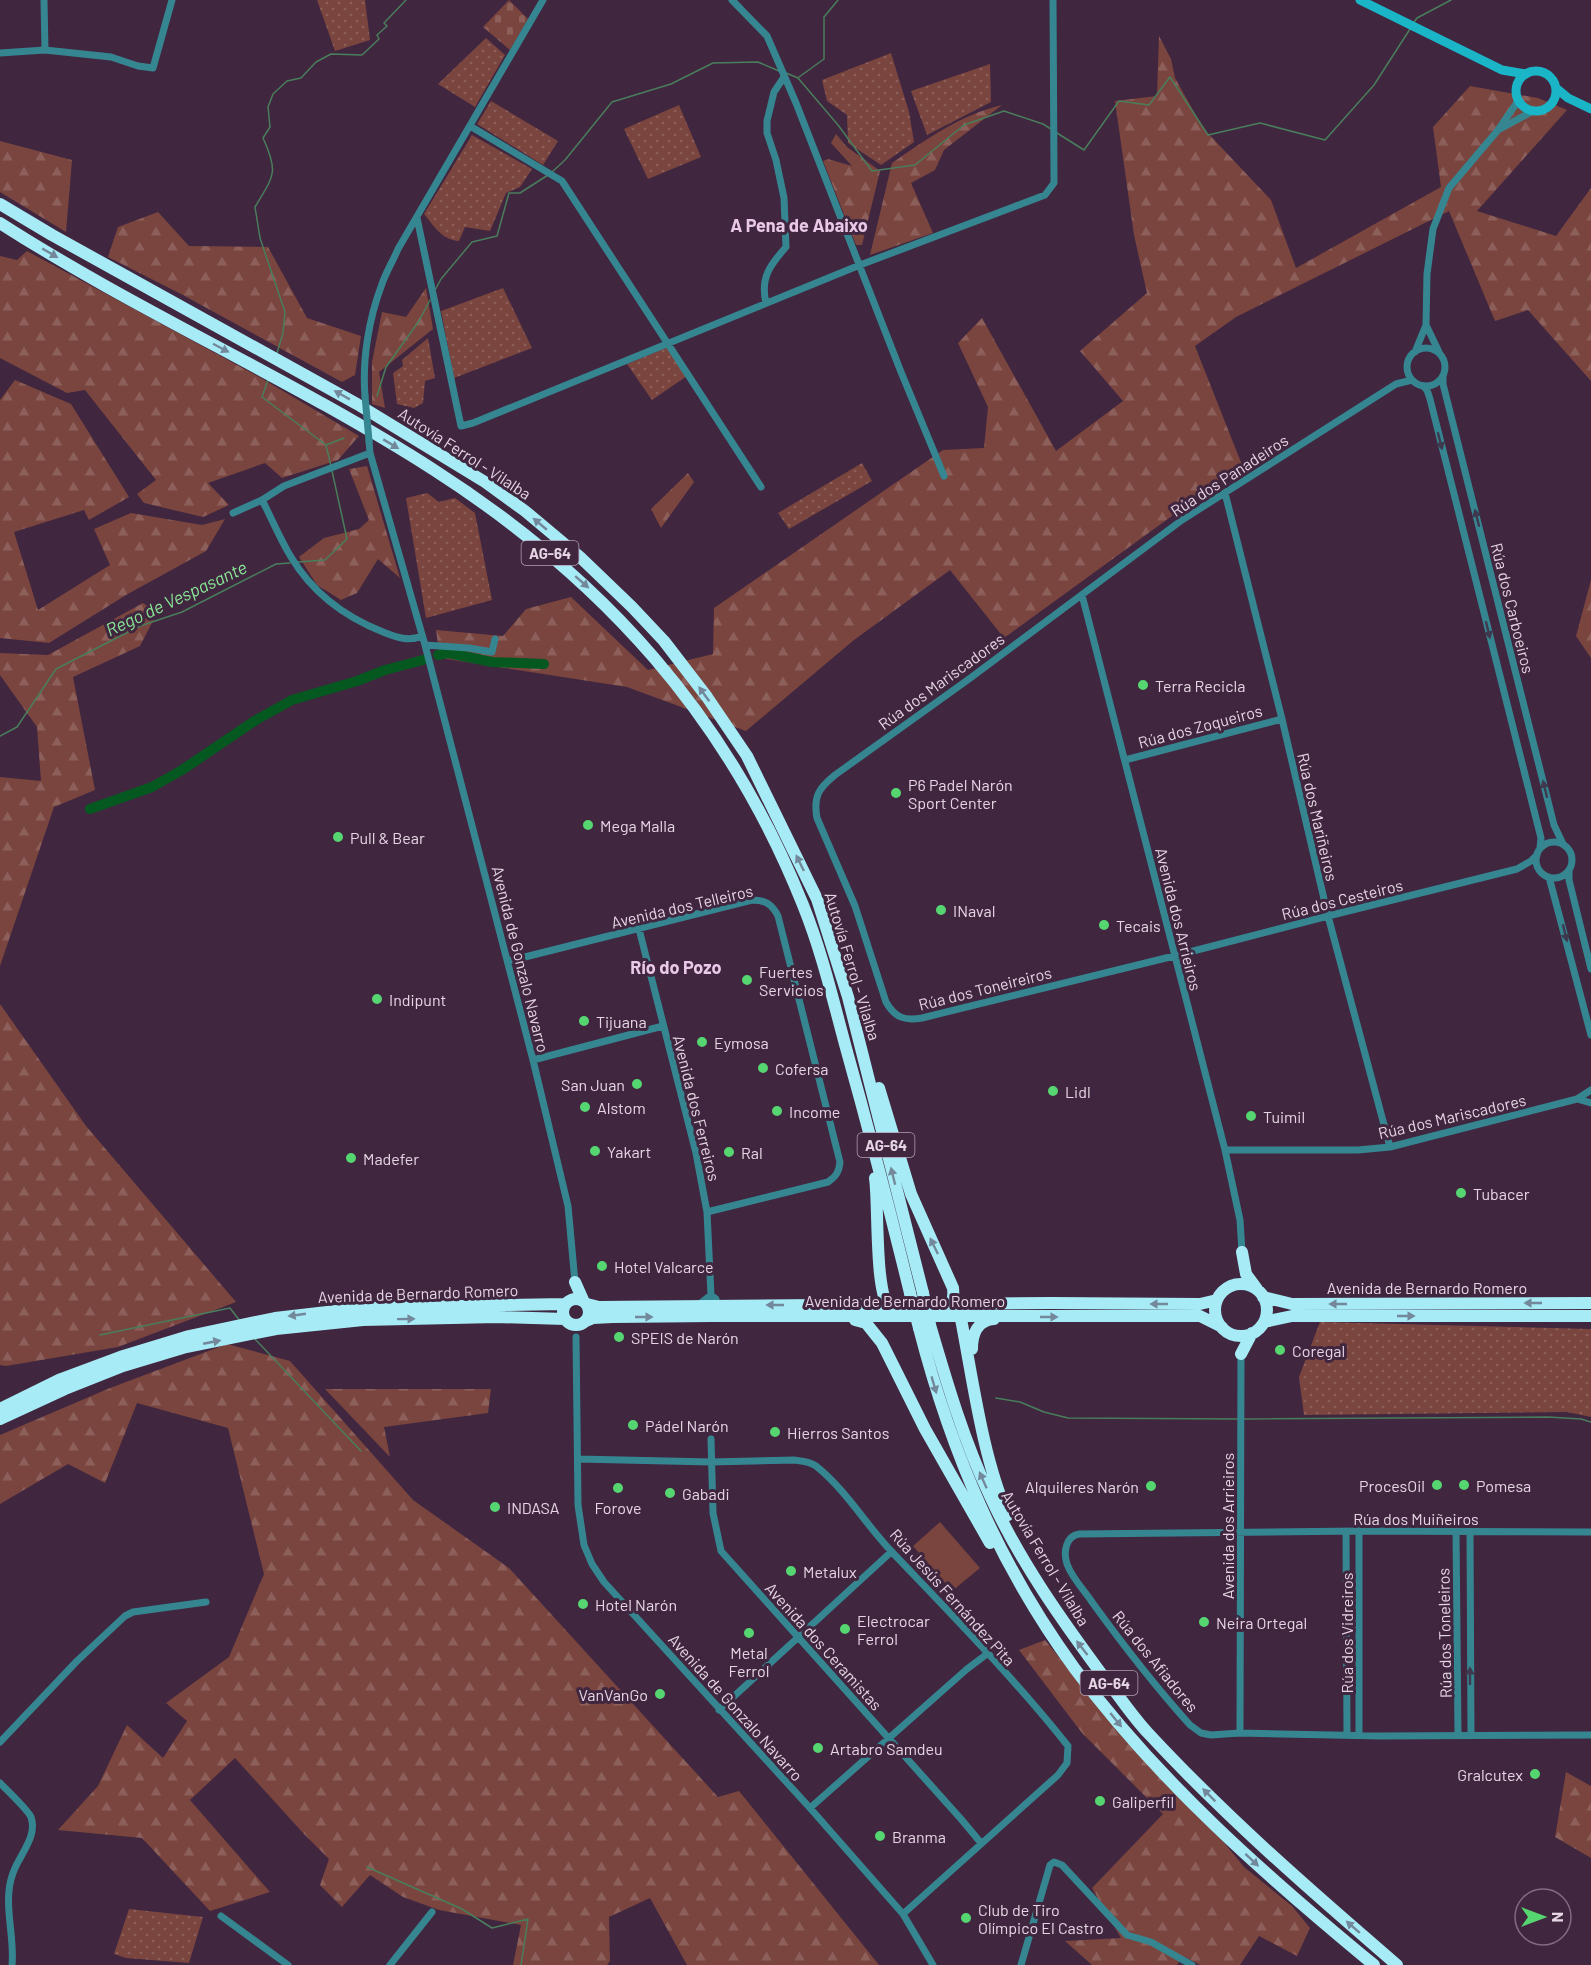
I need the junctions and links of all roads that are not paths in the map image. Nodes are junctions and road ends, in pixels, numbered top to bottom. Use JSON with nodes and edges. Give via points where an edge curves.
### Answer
{"nodes":[{"id":1,"x":44,"y":0,"type":"edge"},
{"id":2,"x":172,"y":0,"type":"edge"},
{"id":3,"x":543,"y":0,"type":"edge"},
{"id":4,"x":732,"y":0,"type":"edge"},
{"id":5,"x":1053,"y":0,"type":"edge"},
{"id":6,"x":1360,"y":0,"type":"edge"},
{"id":7,"x":45,"y":50,"type":"junction"},
{"id":8,"x":0,"y":53,"type":"edge"},
{"id":9,"x":1502,"y":70,"type":"junction"},
{"id":10,"x":782,"y":73,"type":"junction"},
{"id":11,"x":1526,"y":74,"type":"junction"},
{"id":12,"x":1516,"y":88,"type":"junction"},
{"id":13,"x":1556,"y":88,"type":"junction"},
{"id":14,"x":1568,"y":98,"type":"junction"},
{"id":15,"x":1518,"y":100,"type":"junction"},
{"id":16,"x":1552,"y":104,"type":"junction"},
{"id":17,"x":1591,"y":109,"type":"edge"},
{"id":18,"x":1533,"y":111,"type":"junction"},
{"id":19,"x":470,"y":126,"type":"junction"},
{"id":20,"x":1498,"y":130,"type":"junction"},
{"id":21,"x":0,"y":204,"type":"edge"},
{"id":22,"x":417,"y":218,"type":"junction"},
{"id":23,"x":0,"y":223,"type":"edge"},
{"id":24,"x":860,"y":265,"type":"junction"},
{"id":25,"x":766,"y":303,"type":"junction"},
{"id":26,"x":1426,"y":325,"type":"junction"},
{"id":27,"x":669,"y":344,"type":"junction"},
{"id":28,"x":1415,"y":352,"type":"junction"},
{"id":29,"x":1439,"y":352,"type":"junction"},
{"id":30,"x":1408,"y":363,"type":"junction"},
{"id":31,"x":1443,"y":376,"type":"junction"},
{"id":32,"x":1412,"y":380,"type":"junction"},
{"id":33,"x":1396,"y":384,"type":"junction"},
{"id":34,"x":1422,"y":386,"type":"junction"},
{"id":35,"x":370,"y":453,"type":"junction"},
{"id":36,"x":944,"y":476,"type":"dead end"},
{"id":37,"x":761,"y":487,"type":"dead end"},
{"id":38,"x":1225,"y":493,"type":"junction"},
{"id":39,"x":262,"y":500,"type":"junction"},
{"id":40,"x":233,"y":513,"type":"dead end"},
{"id":41,"x":1082,"y":595,"type":"junction"},
{"id":42,"x":422,"y":636,"type":"junction"},
{"id":43,"x":495,"y":639,"type":"dead end"},
{"id":44,"x":425,"y":645,"type":"junction"},
{"id":45,"x":1282,"y":719,"type":"junction"},
{"id":46,"x":1125,"y":760,"type":"junction"},
{"id":47,"x":818,"y":792,"type":"joint"},
{"id":48,"x":1563,"y":844,"type":"junction"},
{"id":49,"x":1539,"y":851,"type":"junction"},
{"id":50,"x":1517,"y":869,"type":"junction"},
{"id":51,"x":1569,"y":870,"type":"junction"},
{"id":52,"x":1547,"y":876,"type":"junction"},
{"id":53,"x":817,"y":899,"type":"junction"},
{"id":54,"x":1328,"y":915,"type":"junction"},
{"id":55,"x":639,"y":929,"type":"junction"},
{"id":56,"x":1174,"y":956,"type":"junction"},
{"id":57,"x":509,"y":961,"type":"junction"},
{"id":58,"x":1591,"y":969,"type":"edge"},
{"id":59,"x":663,"y":1026,"type":"junction"},
{"id":60,"x":1591,"y":1035,"type":"edge"},
{"id":61,"x":533,"y":1060,"type":"junction"},
{"id":62,"x":1591,"y":1090,"type":"edge"},
{"id":63,"x":1577,"y":1099,"type":"junction"},
{"id":64,"x":861,"y":1100,"type":"junction"},
{"id":65,"x":1591,"y":1103,"type":"edge"},
{"id":66,"x":1390,"y":1147,"type":"junction"},
{"id":67,"x":1225,"y":1150,"type":"junction"},
{"id":68,"x":707,"y":1212,"type":"junction"},
{"id":69,"x":1242,"y":1252,"type":"junction"},
{"id":70,"x":880,"y":1275,"type":"junction"},
{"id":71,"x":949,"y":1276,"type":"junction"},
{"id":72,"x":575,"y":1282,"type":"joint"},
{"id":73,"x":1230,"y":1287,"type":"junction"},
{"id":74,"x":917,"y":1293,"type":"junction"},
{"id":75,"x":1261,"y":1294,"type":"junction"},
{"id":76,"x":1217,"y":1300,"type":"junction"},
{"id":77,"x":577,"y":1302,"type":"junction"},
{"id":78,"x":1591,"y":1303,"type":"edge"},
{"id":79,"x":713,"y":1305,"type":"junction"},
{"id":80,"x":830,"y":1311,"type":"junction"},
{"id":81,"x":891,"y":1311,"type":"junction"},
{"id":82,"x":1017,"y":1311,"type":"junction"},
{"id":83,"x":938,"y":1315,"type":"junction"},
{"id":84,"x":1591,"y":1316,"type":"edge"},
{"id":85,"x":959,"y":1317,"type":"junction"},
{"id":86,"x":577,"y":1322,"type":"junction"},
{"id":87,"x":1264,"y":1322,"type":"junction"},
{"id":88,"x":1226,"y":1330,"type":"junction"},
{"id":89,"x":1252,"y":1333,"type":"junction"},
{"id":90,"x":576,"y":1337,"type":"joint"},
{"id":91,"x":882,"y":1343,"type":"junction"},
{"id":92,"x":1241,"y":1354,"type":"junction"},
{"id":93,"x":0,"y":1409,"type":"edge"},
{"id":94,"x":979,"y":1410,"type":"junction"},
{"id":95,"x":0,"y":1419,"type":"edge"},
{"id":96,"x":711,"y":1439,"type":"dead end"},
{"id":97,"x":578,"y":1459,"type":"junction"},
{"id":98,"x":711,"y":1462,"type":"junction"},
{"id":99,"x":1359,"y":1531,"type":"junction"},
{"id":100,"x":1456,"y":1531,"type":"junction"},
{"id":101,"x":1346,"y":1532,"type":"junction"},
{"id":102,"x":1470,"y":1532,"type":"junction"},
{"id":103,"x":1591,"y":1532,"type":"edge"},
{"id":104,"x":1241,"y":1533,"type":"junction"},
{"id":105,"x":1456,"y":1547,"type":"junction"},
{"id":106,"x":1347,"y":1549,"type":"junction"},
{"id":107,"x":1359,"y":1550,"type":"junction"},
{"id":108,"x":891,"y":1552,"type":"junction"},
{"id":109,"x":1470,"y":1553,"type":"junction"},
{"id":110,"x":1036,"y":1579,"type":"junction"},
{"id":111,"x":206,"y":1602,"type":"dead end"},
{"id":112,"x":1045,"y":1625,"type":"junction"},
{"id":113,"x":798,"y":1637,"type":"junction"},
{"id":114,"x":987,"y":1654,"type":"junction"},
{"id":115,"x":719,"y":1710,"type":"junction"},
{"id":116,"x":1359,"y":1717,"type":"junction"},
{"id":117,"x":1347,"y":1719,"type":"junction"},
{"id":118,"x":1458,"y":1719,"type":"junction"},
{"id":119,"x":1470,"y":1719,"type":"junction"},
{"id":120,"x":1240,"y":1733,"type":"junction"},
{"id":121,"x":1347,"y":1734,"type":"junction"},
{"id":122,"x":1458,"y":1734,"type":"junction"},
{"id":123,"x":1471,"y":1734,"type":"junction"},
{"id":124,"x":1359,"y":1735,"type":"junction"},
{"id":125,"x":1591,"y":1735,"type":"edge"},
{"id":126,"x":888,"y":1738,"type":"junction"},
{"id":127,"x":0,"y":1742,"type":"edge"},
{"id":128,"x":0,"y":1783,"type":"edge"},
{"id":129,"x":810,"y":1808,"type":"junction"},
{"id":130,"x":981,"y":1843,"type":"junction"},
{"id":131,"x":432,"y":1912,"type":"dead end"},
{"id":132,"x":903,"y":1914,"type":"junction"},
{"id":133,"x":221,"y":1916,"type":"dead end"},
{"id":134,"x":12,"y":1965,"type":"edge"},
{"id":135,"x":288,"y":1965,"type":"edge"},
{"id":136,"x":390,"y":1965,"type":"edge"},
{"id":137,"x":933,"y":1965,"type":"edge"},
{"id":138,"x":1021,"y":1965,"type":"edge"},
{"id":139,"x":1192,"y":1965,"type":"edge"},
{"id":140,"x":1374,"y":1965,"type":"edge"},
{"id":141,"x":1397,"y":1965,"type":"edge"}],
"edges":[{"from":1,"to":7,"type":"street"},
{"from":2,"to":7,"type":"street","via":[[153,68],[111,57]]},
{"from":3,"to":19,"type":"street","name":"Avenida de Gonzalo Navarro"},
{"from":4,"to":10,"type":"street","via":[[767,36]]},
{"from":5,"to":24,"type":"street","via":[[1052,188],[1045,195]]},
{"from":6,"to":9,"type":"main road"},
{"from":7,"to":8,"type":"street"},
{"from":9,"to":11,"type":"main road"},
{"from":9,"to":12,"type":"main road"},
{"from":10,"to":24,"type":"street"},
{"from":10,"to":25,"type":"street","via":[[774,92],[767,133],[783,198],[786,248],[772,263],[763,289]]},
{"from":11,"to":12,"type":"main road"},
{"from":11,"to":13,"type":"main road","via":[[1545,73]]},
{"from":12,"to":15,"type":"main road"},
{"from":13,"to":14,"type":"main road"},
{"from":13,"to":16,"type":"main road"},
{"from":14,"to":16,"type":"main road"},
{"from":14,"to":17,"type":"main road"},
{"from":15,"to":18,"type":"main road"},
{"from":15,"to":20,"type":"street"},
{"from":16,"to":18,"type":"main road"},
{"from":18,"to":20,"type":"street"},
{"from":19,"to":22,"type":"street","name":"Avenida de Gonzalo Navarro"},
{"from":19,"to":27,"type":"street","via":[[562,181]]},
{"from":20,"to":26,"type":"street","via":[[1449,188],[1433,229]]},
{"from":53,"to":21,"type":"highway","name":"Autovía Ferrol - Vilalba","number":"AG-64","one_way":true,"via":[[747,756],[707,697],[664,641],[580,557],[525,511],[465,469]]},
{"from":22,"to":27,"type":"street","via":[[461,426]]},
{"from":22,"to":35,"type":"street","name":"Avenida de Gonzalo Navarro","bridge":true,"via":[[382,283],[370,324],[364,377]]},
{"from":23,"to":64,"type":"highway","name":"Autovía Ferrol - Vilalba","number":"AG-64","one_way":true,"via":[[432,468],[542,547],[638,637],[704,721],[770,828],[818,945]]},
{"from":24,"to":25,"type":"street"},
{"from":24,"to":36,"type":"street"},
{"from":25,"to":27,"type":"street"},
{"from":26,"to":28,"type":"street"},
{"from":26,"to":29,"type":"street","name":"Rúa dos Carboeiros"},
{"from":27,"to":37,"type":"street"},
{"from":28,"to":29,"type":"street","via":[[1427,348]]},
{"from":28,"to":30,"type":"street"},
{"from":29,"to":31,"type":"street","name":"Rúa dos Carboeiros","via":[[1445,363]]},
{"from":30,"to":32,"type":"street"},
{"from":30,"to":33,"type":"street","name":"Rúa dos Panadeiros"},
{"from":31,"to":34,"type":"street","via":[[1434,384]]},
{"from":48,"to":31,"type":"street","name":"Rúa dos Carboeiros","one_way":true,"via":[[1551,813]]},
{"from":32,"to":33,"type":"street","name":"Rúa dos Panadeiros"},
{"from":32,"to":34,"type":"street"},
{"from":33,"to":38,"type":"street","name":"Rúa dos Panadeiros"},
{"from":34,"to":49,"type":"street","name":"Rúa dos Carboeiros","one_way":true,"via":[[1433,411],[1541,838]]},
{"from":35,"to":39,"type":"street","via":[[284,486]]},
{"from":35,"to":42,"type":"street","name":"Avenida de Gonzalo Navarro"},
{"from":38,"to":41,"type":"street","name":"Rúa dos Panadeiros"},
{"from":38,"to":45,"type":"street","name":"Rúa dos Mariñeiros"},
{"from":39,"to":40,"type":"street"},
{"from":39,"to":42,"type":"street","via":[[292,558],[320,594],[374,629],[408,640]]},
{"from":41,"to":46,"type":"street","name":"Avenida dos Arrieiros"},
{"from":41,"to":47,"type":"street","name":"Rúa dos Mariscadores","via":[[835,775]]},
{"from":42,"to":44,"type":"street","name":"Avenida de Gonzalo Navarro"},
{"from":43,"to":44,"type":"street","via":[[492,652]]},
{"from":44,"to":57,"type":"street","name":"Avenida de Gonzalo Navarro"},
{"from":45,"to":46,"type":"street","name":"Rúa dos Zoqueiros"},
{"from":45,"to":54,"type":"street","name":"Rúa dos Mariñeiros"},
{"from":46,"to":56,"type":"street","name":"Avenida dos Arrieiros"},
{"from":47,"to":56,"type":"street","name":"Rúa dos Toneireiros","via":[[817,818],[855,906],[886,1002],[901,1018],[922,1018]]},
{"from":48,"to":49,"type":"street","via":[[1549,843]]},
{"from":48,"to":51,"type":"street","name":"Rúa dos Carboeiros","via":[[1572,856]]},
{"from":49,"to":50,"type":"street","name":"Rúa dos Cesteiros"},
{"from":49,"to":52,"type":"street","name":"Rúa dos Carboeiros","via":[[1538,867]]},
{"from":50,"to":52,"type":"street","name":"Rúa dos Cesteiros"},
{"from":50,"to":54,"type":"street","name":"Rúa dos Cesteiros"},
{"from":51,"to":52,"type":"street","via":[[1556,878]]},
{"from":51,"to":58,"type":"street","name":"Rúa dos Carboeiros"},
{"from":52,"to":60,"type":"street","name":"Rúa dos Carboeiros","one_way":true},
{"from":71,"to":53,"type":"highway","one_way":true,"via":[[911,1194],[855,1004]]},
{"from":74,"to":53,"type":"highway","name":"Autovía Ferrol - Vilalba","number":"AG-64","one_way":true,"via":[[848,997]]},
{"from":54,"to":56,"type":"street","name":"Rúa dos Cesteiros"},
{"from":54,"to":66,"type":"street","name":"Rúa dos Mariñeiros"},
{"from":55,"to":57,"type":"street","name":"Avenida dos Telleiros"},
{"from":55,"to":59,"type":"street","name":"Avenida dos Ferreiros"},
{"from":55,"to":68,"type":"street","name":"Avenida dos Telleiros","via":[[752,900],[763,900],[773,907],[840,1162],[835,1177],[828,1182]]},
{"from":56,"to":67,"type":"street","name":"Avenida dos Arrieiros"},
{"from":57,"to":61,"type":"street","name":"Avenida de Gonzalo Navarro"},
{"from":59,"to":61,"type":"street"},
{"from":59,"to":68,"type":"street","name":"Avenida dos Ferreiros"},
{"from":61,"to":72,"type":"street","name":"Avenida de Gonzalo Navarro","via":[[568,1206]]},
{"from":62,"to":63,"type":"street","name":"Rúa dos Mariscadores"},
{"from":63,"to":65,"type":"street"},
{"from":63,"to":66,"type":"street","name":"Rúa dos Mariscadores"},
{"from":64,"to":70,"type":"highway","via":[[876,1185]]},
{"from":64,"to":74,"type":"highway","name":"Autovía Ferrol - Vilalba","number":"AG-64"},
{"from":66,"to":67,"type":"street","name":"Rúa dos Mariscadores"},
{"from":67,"to":69,"type":"street","name":"Avenida dos Arrieiros","via":[[1240,1220]]},
{"from":68,"to":79,"type":"street","name":"Avenida dos Ferreiros"},
{"from":69,"to":73,"type":"highway"},
{"from":69,"to":75,"type":"highway","via":[[1246,1274]]},
{"from":70,"to":80,"type":"highway","via":[[875,1292],[868,1298]]},
{"from":70,"to":81,"type":"highway"},
{"from":71,"to":82,"type":"highway","via":[[965,1297]]},
{"from":71,"to":83,"type":"highway","via":[[954,1297]]},
{"from":72,"to":77,"type":"highway"},
{"from":73,"to":75,"type":"highway","via":[[1245,1285]]},
{"from":73,"to":76,"type":"highway"},
{"from":74,"to":83,"type":"highway","name":"Autovía Ferrol - Vilalba","number":"AG-64","bridge":true},
{"from":78,"to":75,"type":"highway","name":"Avenida de Bernardo Romero","one_way":true,"via":[[1292,1304]]},
{"from":75,"to":87,"type":"highway","via":[[1267,1310]]},
{"from":76,"to":82,"type":"highway","name":"Avenida de Bernardo Romero","one_way":true,"via":[[1200,1304],[1050,1303]]},
{"from":76,"to":88,"type":"highway","via":[[1216,1314]]},
{"from":77,"to":79,"type":"highway","name":"Avenida de Bernardo Romero","via":[[598,1307]]},
{"from":77,"to":86,"type":"highway","via":[[590,1314]]},
{"from":77,"to":86,"type":"highway","via":[[563,1310]]},
{"from":77,"to":93,"type":"highway","name":"Avenida de Bernardo Romero","one_way":true,"via":[[362,1308],[274,1318],[120,1356]]},
{"from":79,"to":80,"type":"highway","name":"Avenida de Bernardo Romero"},
{"from":86,"to":79,"type":"highway","name":"Avenida de Bernardo Romero","one_way":true},
{"from":80,"to":81,"type":"highway","name":"Avenida de Bernardo Romero"},
{"from":80,"to":91,"type":"highway","via":[[866,1323]]},
{"from":81,"to":83,"type":"highway","name":"Avenida de Bernardo Romero"},
{"from":81,"to":91,"type":"highway","via":[[882,1320]]},
{"from":82,"to":83,"type":"highway","name":"Avenida de Bernardo Romero"},
{"from":82,"to":85,"type":"highway","name":"Avenida de Bernardo Romero"},
{"from":82,"to":88,"type":"highway","name":"Avenida de Bernardo Romero","one_way":true,"via":[[1200,1316]]},
{"from":82,"to":94,"type":"highway","via":[[988,1319],[973,1335]]},
{"from":83,"to":85,"type":"highway","name":"Avenida de Bernardo Romero"},
{"from":110,"to":83,"type":"highway","name":"Autovía Ferrol - Vilalba","number":"AG-64","one_way":true,"via":[[978,1470],[956,1412]]},
{"from":83,"to":112,"type":"highway","name":"Autovía Ferrol - Vilalba","number":"AG-64","one_way":true,"via":[[934,1384],[959,1459],[992,1531]]},
{"from":87,"to":84,"type":"highway","name":"Avenida de Bernardo Romero","one_way":true,"via":[[1292,1316]]},
{"from":85,"to":94,"type":"highway"},
{"from":86,"to":90,"type":"highway"},
{"from":95,"to":86,"type":"highway","name":"Avenida de Bernardo Romero","one_way":true,"via":[[123,1366],[186,1347],[276,1329],[363,1320],[497,1317]]},
{"from":87,"to":89,"type":"highway"},
{"from":88,"to":89,"type":"highway","via":[[1238,1336]]},
{"from":88,"to":92,"type":"highway"},
{"from":89,"to":92,"type":"highway"},
{"from":90,"to":97,"type":"street","name":"Avenida de Gonzalo Navarro"},
{"from":91,"to":112,"type":"highway","via":[[925,1430],[1002,1564]]},
{"from":92,"to":104,"type":"street","name":"Avenida dos Arrieiros"},
{"from":94,"to":110,"type":"highway","via":[[1001,1500]]},
{"from":96,"to":98,"type":"street","name":"Avenida dos Ceramistas"},
{"from":97,"to":98,"type":"street","name":"Rúa Jesús Fernández Pita"},
{"from":97,"to":115,"type":"street","name":"Avenida de Gonzalo Navarro","via":[[580,1525],[592,1564]]},
{"from":98,"to":108,"type":"street","name":"Rúa Jesús Fernández Pita","via":[[794,1460],[814,1465]]},
{"from":98,"to":113,"type":"street","name":"Avenida dos Ceramistas","via":[[713,1513],[721,1551]]},
{"from":99,"to":100,"type":"street","name":"Rúa dos Muiñeiros"},
{"from":99,"to":101,"type":"street","name":"Rúa dos Muiñeiros"},
{"from":99,"to":107,"type":"street","name":"Rúa dos Vidreiros"},
{"from":100,"to":102,"type":"street","name":"Rúa dos Muiñeiros"},
{"from":100,"to":105,"type":"street","name":"Rúa dos Toneleiros"},
{"from":101,"to":104,"type":"street","name":"Rúa dos Muiñeiros"},
{"from":101,"to":106,"type":"street","name":"Rúa dos Vidreiros"},
{"from":102,"to":103,"type":"street","name":"Rúa dos Muiñeiros"},
{"from":102,"to":109,"type":"street","name":"Rúa dos Toneleiros"},
{"from":104,"to":120,"type":"street","name":"Avenida dos Arrieiros"},
{"from":104,"to":120,"type":"street","name":"Rúa dos Afiadores","via":[[1079,1534],[1069,1540],[1065,1554],[1071,1573],[1125,1647],[1190,1725],[1211,1735]]},
{"from":105,"to":109,"type":"street","via":[[1466,1548]]},
{"from":105,"to":118,"type":"street","name":"Rúa dos Toneleiros"},
{"from":106,"to":107,"type":"street","via":[[1352,1546]]},
{"from":106,"to":117,"type":"street","name":"Rúa dos Vidreiros"},
{"from":107,"to":116,"type":"street","name":"Rúa dos Vidreiros"},
{"from":108,"to":113,"type":"street"},
{"from":108,"to":114,"type":"street","name":"Rúa Jesús Fernández Pita"},
{"from":119,"to":109,"type":"street","name":"Rúa dos Toneleiros","one_way":true},
{"from":141,"to":110,"type":"highway","name":"Autovía Ferrol - Vilalba","number":"AG-64","one_way":true,"via":[[1277,1861],[1146,1731],[1070,1632]]},
{"from":111,"to":127,"type":"street","via":[[125,1616]]},
{"from":112,"to":140,"type":"highway","name":"Autovía Ferrol - Vilalba","number":"AG-64","one_way":true,"via":[[1126,1732],[1162,1772],[1268,1875]]},
{"from":113,"to":115,"type":"street"},
{"from":113,"to":126,"type":"street","name":"Avenida dos Ceramistas"},
{"from":114,"to":126,"type":"street"},
{"from":114,"to":130,"type":"street","name":"Rúa Jesús Fernández Pita","via":[[1068,1746],[1067,1763],[1058,1775]]},
{"from":115,"to":129,"type":"street","name":"Avenida de Gonzalo Navarro"},
{"from":116,"to":117,"type":"street"},
{"from":116,"to":124,"type":"street","name":"Rúa dos Vidreiros"},
{"from":117,"to":121,"type":"street","name":"Rúa dos Vidreiros"},
{"from":118,"to":119,"type":"street"},
{"from":118,"to":122,"type":"street","name":"Rúa dos Toneleiros"},
{"from":119,"to":123,"type":"street","name":"Rúa dos Toneleiros"},
{"from":120,"to":121,"type":"street","name":"Rúa dos Afiadores"},
{"from":121,"to":124,"type":"street","name":"Rúa dos Afiadores"},
{"from":122,"to":123,"type":"street","name":"Rúa dos Afiadores"},
{"from":122,"to":124,"type":"street","name":"Rúa dos Afiadores"},
{"from":123,"to":125,"type":"street","name":"Rúa dos Afiadores"},
{"from":126,"to":129,"type":"street"},
{"from":126,"to":130,"type":"street","name":"Avenida dos Ceramistas"},
{"from":128,"to":134,"type":"street","via":[[31,1816],[32,1833],[9,1887]]},
{"from":129,"to":132,"type":"street","name":"Avenida de Gonzalo Navarro"},
{"from":130,"to":132,"type":"street","name":"Rúa Jesús Fernández Pita"},
{"from":131,"to":136,"type":"street"},
{"from":132,"to":137,"type":"street","name":"Avenida de Gonzalo Navarro"},
{"from":133,"to":135,"type":"street"},
{"from":138,"to":139,"type":"street","via":[[1054,1862],[1062,1865],[1127,1935],[1151,1942]]}]}
